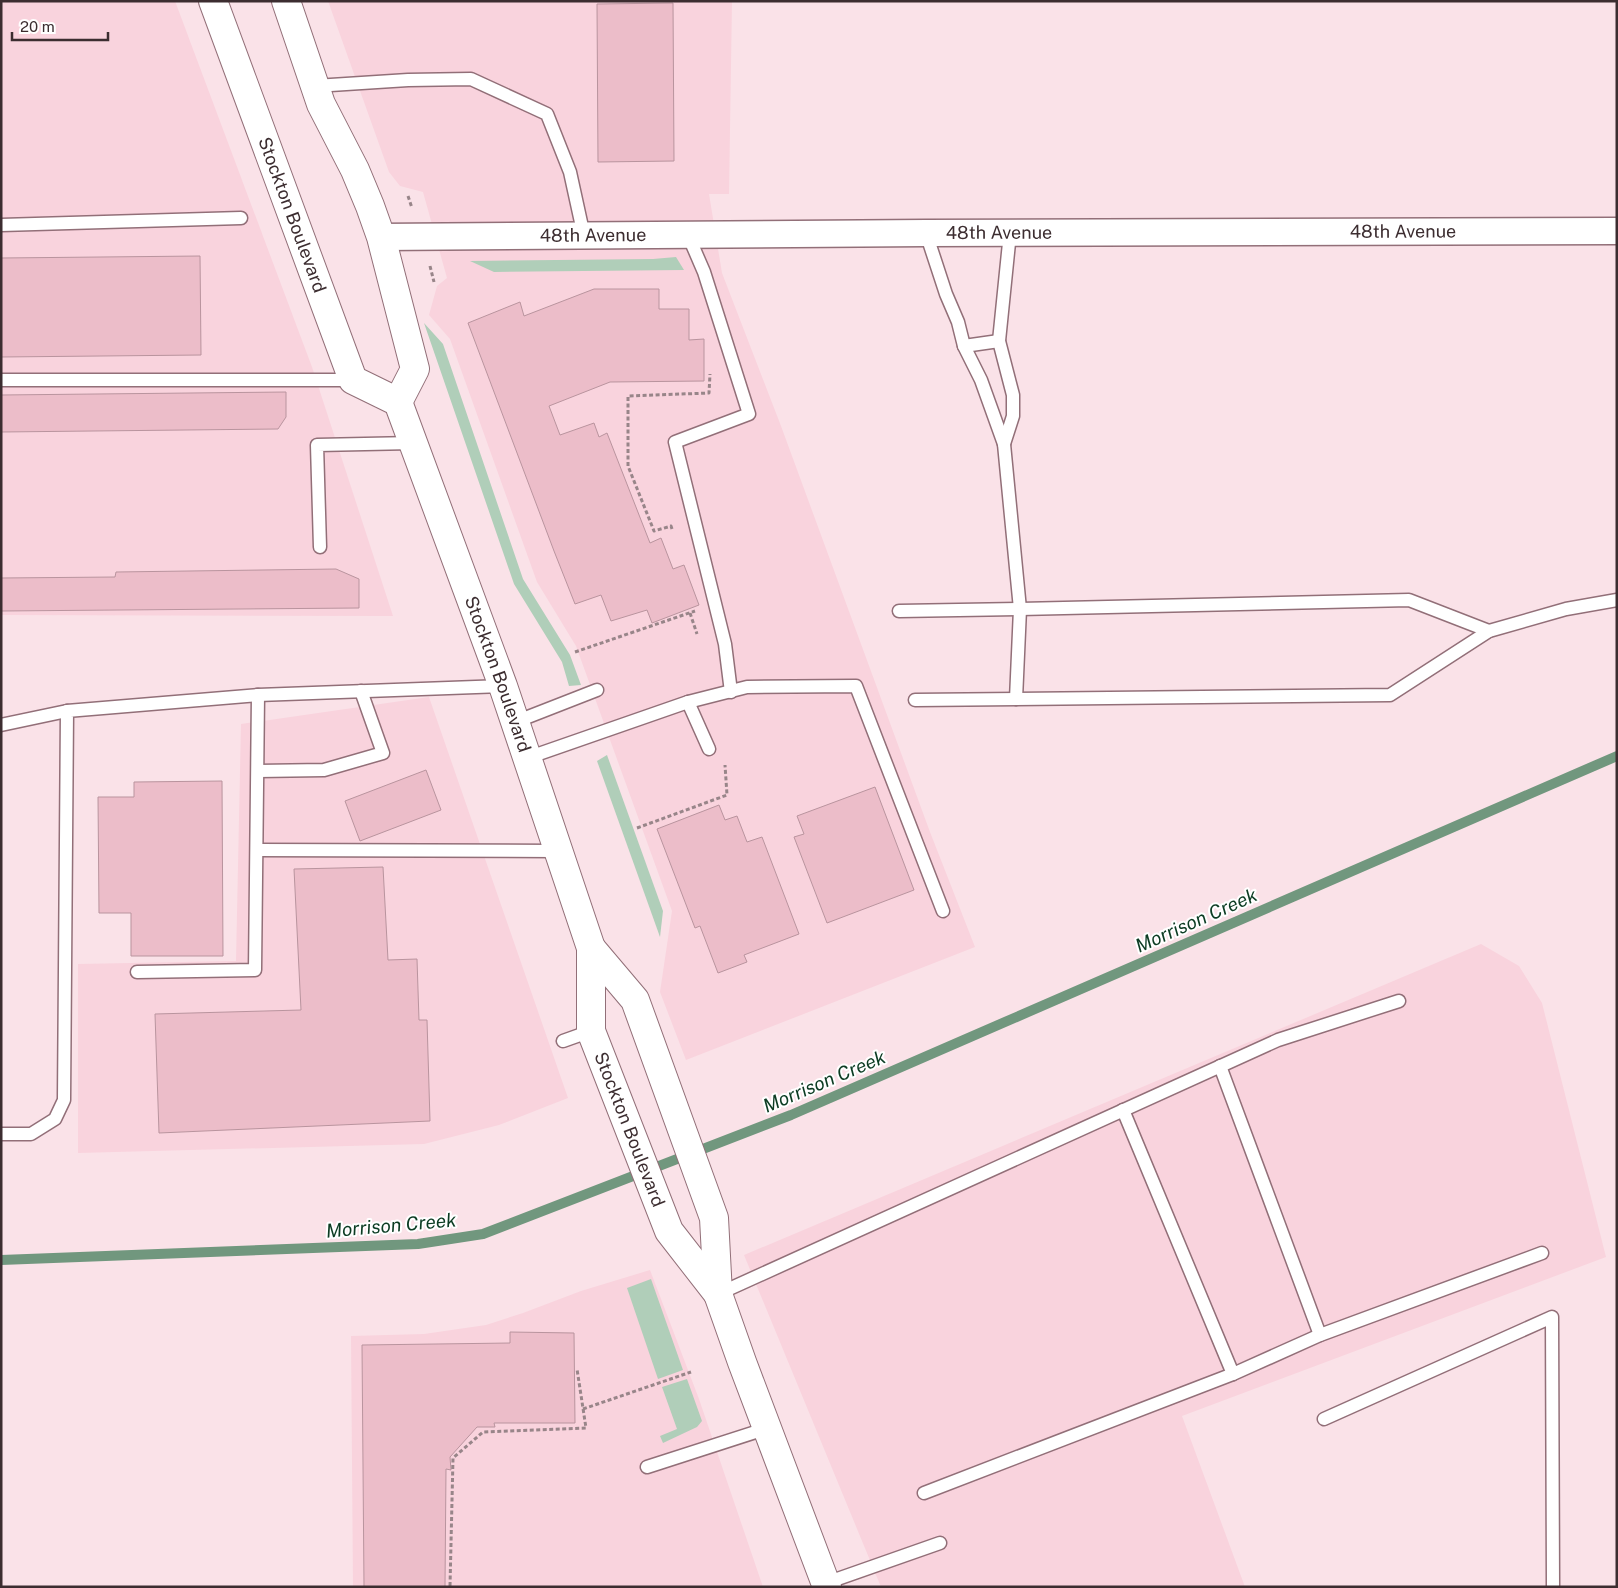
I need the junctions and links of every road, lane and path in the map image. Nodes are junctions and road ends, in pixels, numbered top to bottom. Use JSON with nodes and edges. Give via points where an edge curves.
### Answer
{"nodes":[{"id":1,"x":214,"y":1,"type":"edge"},
{"id":2,"x":286,"y":1,"type":"edge"},
{"id":3,"x":315,"y":86,"type":"junction"},
{"id":4,"x":241,"y":218,"type":"dead end"},
{"id":5,"x":1,"y":225,"type":"edge"},
{"id":6,"x":1617,"y":231,"type":"edge"},
{"id":7,"x":926,"y":233,"type":"junction"},
{"id":8,"x":1010,"y":233,"type":"junction"},
{"id":9,"x":688,"y":235,"type":"junction"},
{"id":10,"x":584,"y":236,"type":"junction"},
{"id":11,"x":380,"y":237,"type":"junction"},
{"id":12,"x":999,"y":341,"type":"junction"},
{"id":13,"x":964,"y":346,"type":"junction"},
{"id":14,"x":1,"y":380,"type":"edge"},
{"id":15,"x":353,"y":380,"type":"junction"},
{"id":16,"x":398,"y":402,"type":"junction"},
{"id":17,"x":413,"y":443,"type":"junction"},
{"id":18,"x":1004,"y":444,"type":"junction"},
{"id":19,"x":320,"y":547,"type":"dead end"},
{"id":20,"x":1617,"y":600,"type":"edge"},
{"id":21,"x":899,"y":610,"type":"dead end"},
{"id":22,"x":1020,"y":610,"type":"junction"},
{"id":23,"x":1489,"y":631,"type":"junction"},
{"id":24,"x":503,"y":686,"type":"junction"},
{"id":25,"x":597,"y":690,"type":"dead end"},
{"id":26,"x":361,"y":691,"type":"junction"},
{"id":27,"x":731,"y":692,"type":"junction"},
{"id":28,"x":258,"y":695,"type":"junction"},
{"id":29,"x":1016,"y":699,"type":"junction"},
{"id":30,"x":915,"y":700,"type":"dead end"},
{"id":31,"x":688,"y":702,"type":"junction"},
{"id":32,"x":67,"y":711,"type":"junction"},
{"id":33,"x":515,"y":722,"type":"junction"},
{"id":34,"x":1,"y":725,"type":"edge"},
{"id":35,"x":708,"y":749,"type":"dead end"},
{"id":36,"x":527,"y":758,"type":"junction"},
{"id":37,"x":258,"y":771,"type":"junction"},
{"id":38,"x":257,"y":850,"type":"junction"},
{"id":39,"x":557,"y":851,"type":"junction"},
{"id":40,"x":943,"y":911,"type":"dead end"},
{"id":41,"x":591,"y":948,"type":"junction"},
{"id":42,"x":137,"y":972,"type":"dead end"},
{"id":43,"x":1399,"y":1001,"type":"dead end"},
{"id":44,"x":591,"y":1031,"type":"junction"},
{"id":45,"x":563,"y":1041,"type":"dead end"},
{"id":46,"x":1220,"y":1066,"type":"junction"},
{"id":47,"x":1123,"y":1110,"type":"junction"},
{"id":48,"x":1,"y":1134,"type":"edge"},
{"id":49,"x":1542,"y":1253,"type":"dead end"},
{"id":50,"x":718,"y":1294,"type":"junction"},
{"id":51,"x":1320,"y":1335,"type":"junction"},
{"id":52,"x":577,"y":1369,"type":"dead end"},
{"id":53,"x":691,"y":1372,"type":"dead end"},
{"id":54,"x":1233,"y":1374,"type":"junction"},
{"id":55,"x":584,"y":1409,"type":"junction"},
{"id":56,"x":1324,"y":1419,"type":"dead end"},
{"id":57,"x":768,"y":1428,"type":"junction"},
{"id":58,"x":647,"y":1467,"type":"dead end"},
{"id":59,"x":924,"y":1493,"type":"dead end"},
{"id":60,"x":940,"y":1544,"type":"dead end"},
{"id":61,"x":827,"y":1585,"type":"edge"},
{"id":62,"x":450,"y":1586,"type":"edge"},
{"id":63,"x":1553,"y":1587,"type":"edge"}],
"edges":[{"from":1,"to":15,"type":"main road","name":"Stockton Boulevard"},
{"from":2,"to":3,"type":"main road"},
{"from":3,"to":10,"type":"lane","via":[[471,79],[548,114],[570,172]]},
{"from":3,"to":11,"type":"main road","via":[[370,206]]},
{"from":4,"to":5,"type":"lane"},
{"from":6,"to":8,"type":"street","name":"48th Avenue"},
{"from":7,"to":8,"type":"street","name":"48th Avenue"},
{"from":7,"to":9,"type":"street","name":"48th Avenue"},
{"from":7,"to":13,"type":"lane"},
{"from":8,"to":12,"type":"lane"},
{"from":9,"to":10,"type":"street","name":"48th Avenue"},
{"from":9,"to":27,"type":"lane","via":[[704,272],[749,414],[676,442],[725,644]]},
{"from":10,"to":11,"type":"street","name":"48th Avenue"},
{"from":11,"to":16,"type":"main road","via":[[415,369]]},
{"from":12,"to":13,"type":"lane"},
{"from":12,"to":18,"type":"lane","via":[[1013,395],[1013,416]]},
{"from":13,"to":18,"type":"lane"},
{"from":14,"to":15,"type":"lane"},
{"from":15,"to":16,"type":"main road"},
{"from":16,"to":17,"type":"main road","name":"Stockton Boulevard"},
{"from":17,"to":19,"type":"lane","via":[[317,445]]},
{"from":17,"to":24,"type":"main road","name":"Stockton Boulevard"},
{"from":18,"to":22,"type":"lane"},
{"from":20,"to":23,"type":"lane"},
{"from":21,"to":22,"type":"lane"},
{"from":22,"to":23,"type":"lane","via":[[1409,600]]},
{"from":22,"to":29,"type":"lane"},
{"from":23,"to":29,"type":"lane","via":[[1390,695]]},
{"from":24,"to":26,"type":"lane"},
{"from":24,"to":33,"type":"main road","name":"Stockton Boulevard"},
{"from":25,"to":33,"type":"lane"},
{"from":26,"to":28,"type":"lane"},
{"from":26,"to":37,"type":"lane","via":[[383,753],[324,770]]},
{"from":27,"to":31,"type":"lane"},
{"from":27,"to":40,"type":"lane","via":[[747,687],[856,686]]},
{"from":28,"to":32,"type":"lane"},
{"from":28,"to":37,"type":"lane"},
{"from":29,"to":30,"type":"lane"},
{"from":31,"to":35,"type":"lane"},
{"from":31,"to":36,"type":"lane"},
{"from":32,"to":34,"type":"lane"},
{"from":32,"to":48,"type":"lane","via":[[64,1100],[55,1118],[31,1134]]},
{"from":33,"to":36,"type":"main road","name":"Stockton Boulevard"},
{"from":36,"to":39,"type":"main road","name":"Stockton Boulevard"},
{"from":37,"to":38,"type":"lane"},
{"from":38,"to":39,"type":"lane"},
{"from":38,"to":42,"type":"lane","via":[[255,970]]},
{"from":39,"to":41,"type":"main road","name":"Stockton Boulevard"},
{"from":41,"to":44,"type":"main road","name":"Stockton Boulevard"},
{"from":41,"to":50,"type":"main road","name":"Stockton Boulevard","via":[[635,1000],[714,1218]]},
{"from":43,"to":46,"type":"lane","via":[[1278,1040]]},
{"from":44,"to":45,"type":"lane"},
{"from":44,"to":50,"type":"main road","name":"Stockton Boulevard","via":[[669,1231]]},
{"from":46,"to":47,"type":"lane"},
{"from":46,"to":51,"type":"lane"},
{"from":47,"to":50,"type":"lane"},
{"from":47,"to":54,"type":"lane"},
{"from":49,"to":51,"type":"lane"},
{"from":50,"to":57,"type":"main road","name":"Stockton Boulevard"},
{"from":51,"to":54,"type":"lane"},
{"from":52,"to":55,"type":"path"},
{"from":53,"to":55,"type":"path"},
{"from":54,"to":59,"type":"lane"},
{"from":55,"to":62,"type":"path","via":[[586,1428],[483,1432],[453,1458]]},
{"from":56,"to":63,"type":"lane","via":[[1552,1317]]},
{"from":57,"to":58,"type":"lane"},
{"from":57,"to":61,"type":"main road","name":"Stockton Boulevard"},
{"from":60,"to":61,"type":"lane"}]}
